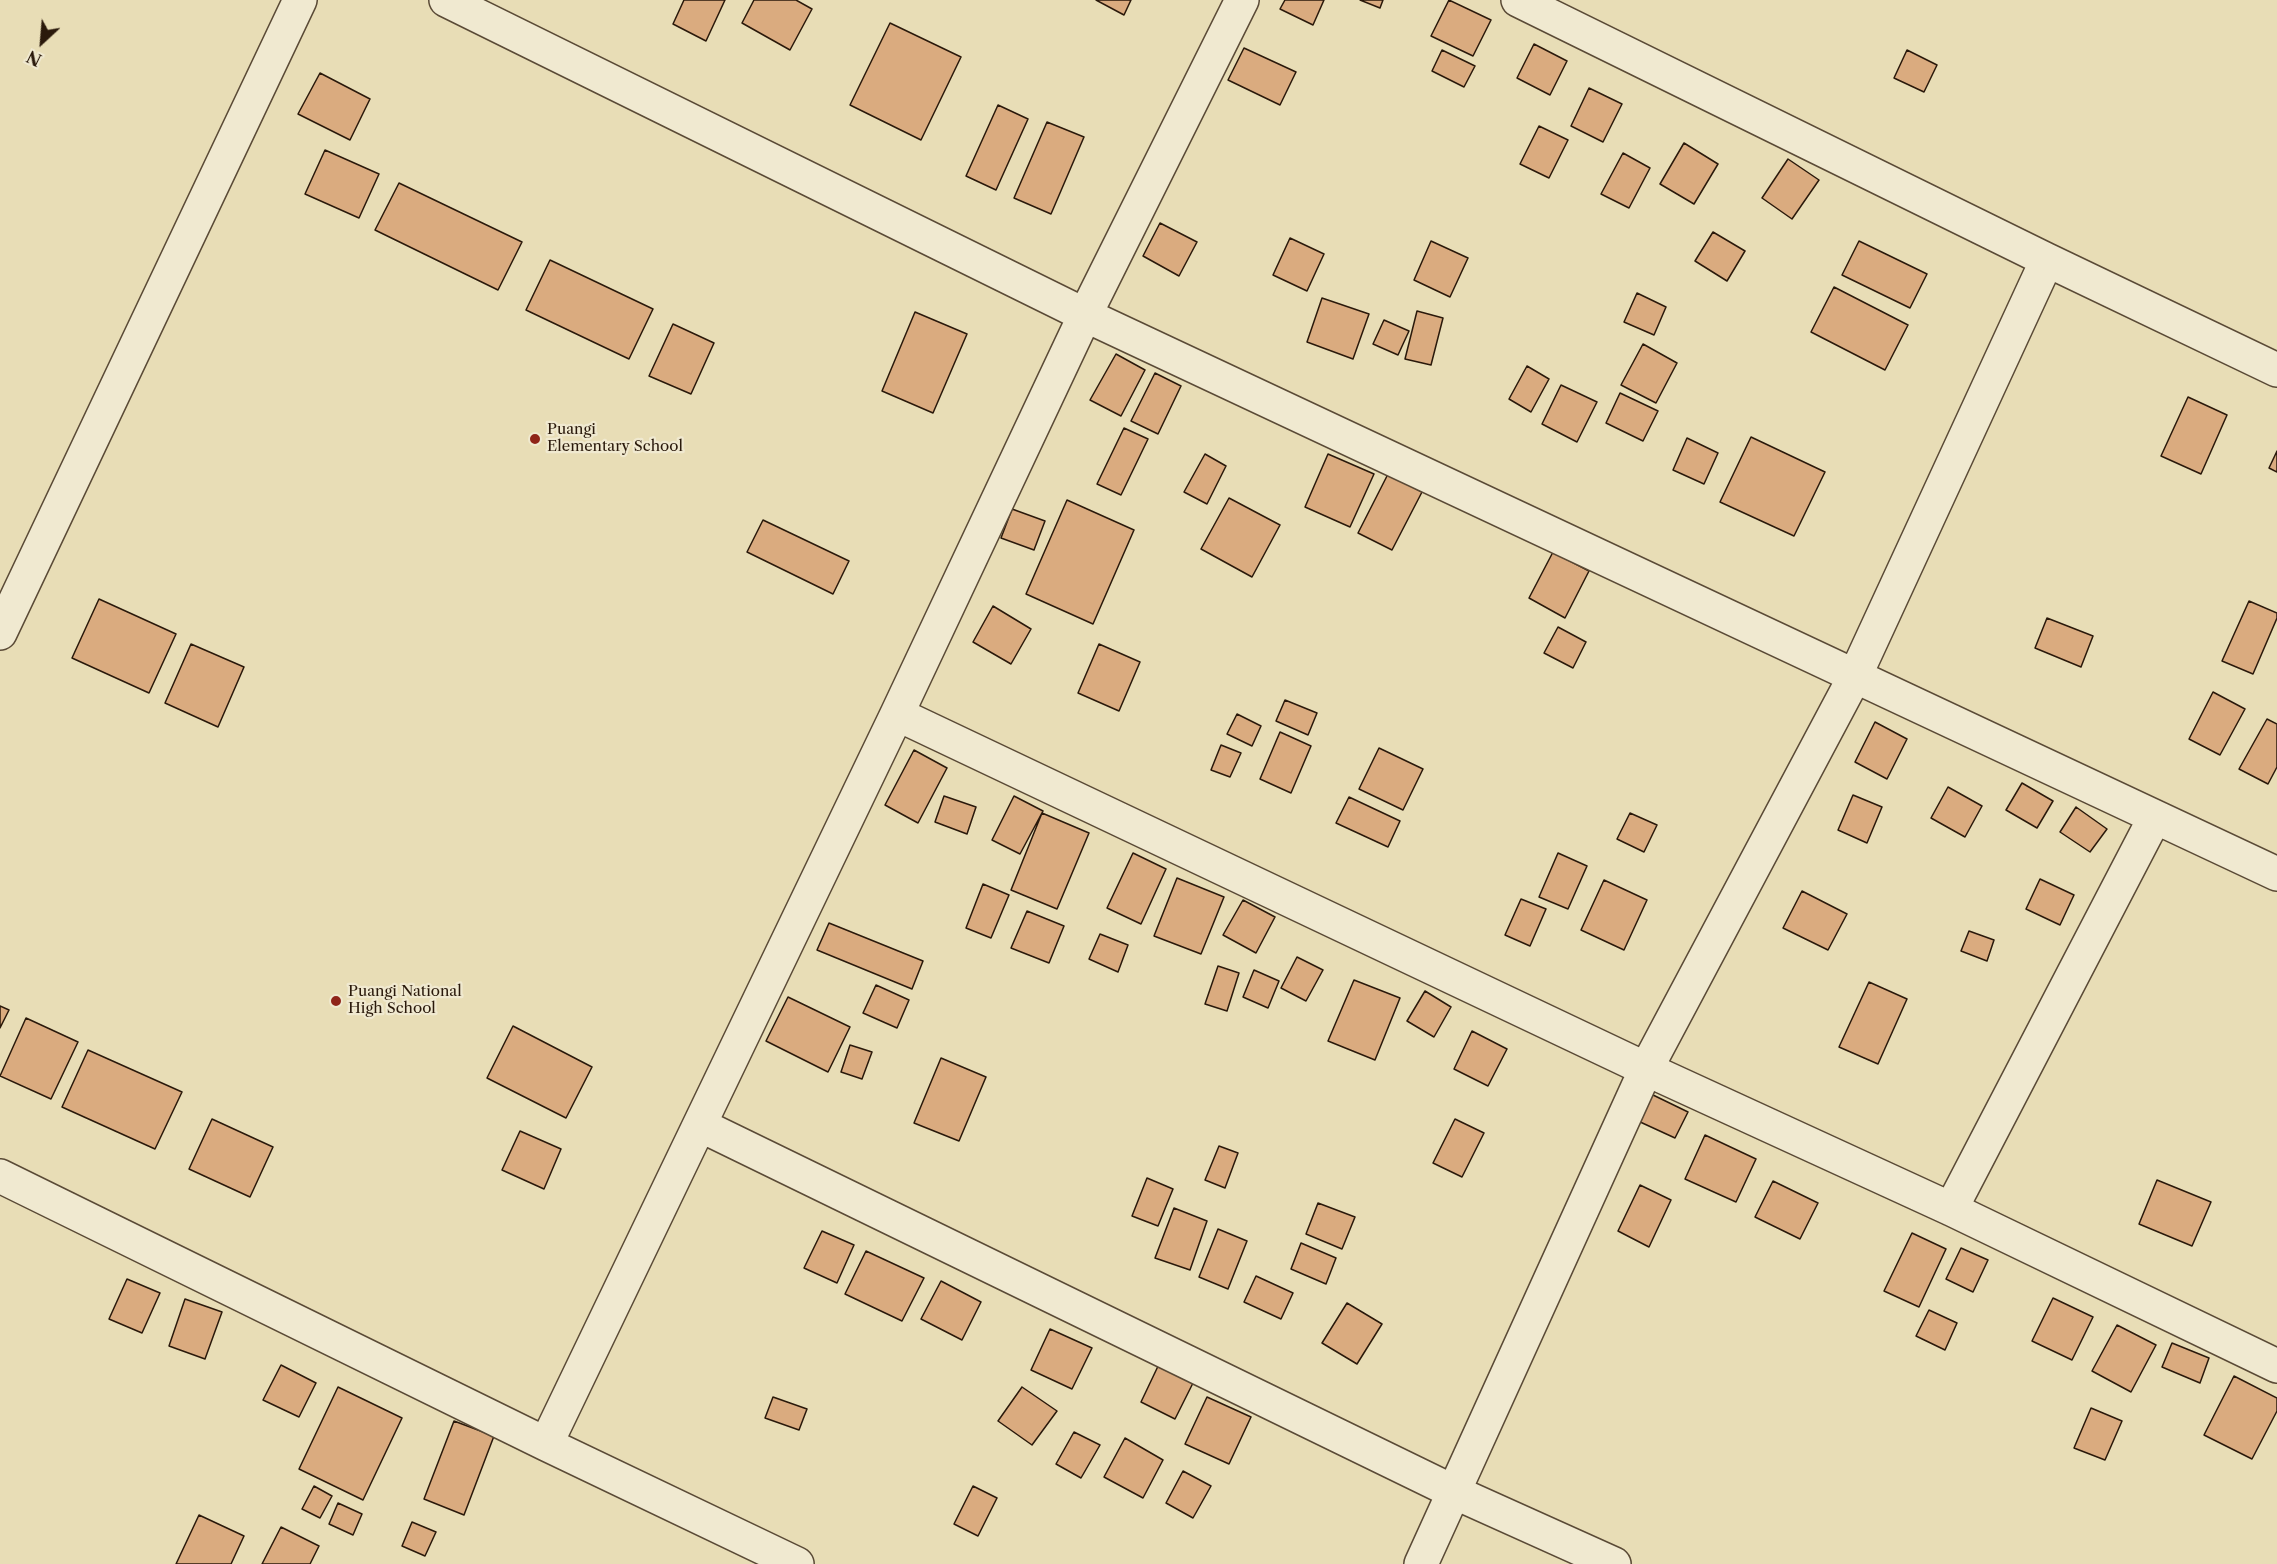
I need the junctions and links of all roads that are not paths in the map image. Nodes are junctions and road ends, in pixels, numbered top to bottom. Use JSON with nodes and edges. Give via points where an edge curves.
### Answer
{"nodes":[{"id":1,"x":300,"y":0,"type":"edge"},
{"id":2,"x":446,"y":0,"type":"edge"},
{"id":3,"x":1242,"y":0,"type":"edge"},
{"id":4,"x":1518,"y":0,"type":"edge"},
{"id":5,"x":2047,"y":260,"type":"junction"},
{"id":6,"x":1085,"y":315,"type":"junction"},
{"id":7,"x":2277,"y":370,"type":"edge"},
{"id":8,"x":0,"y":633,"type":"edge"},
{"id":9,"x":1855,"y":676,"type":"junction"},
{"id":10,"x":897,"y":714,"type":"junction"},
{"id":11,"x":2155,"y":817,"type":"junction"},
{"id":12,"x":2277,"y":874,"type":"edge"},
{"id":13,"x":1646,"y":1069,"type":"junction"},
{"id":14,"x":700,"y":1125,"type":"junction"},
{"id":15,"x":0,"y":1176,"type":"edge"},
{"id":16,"x":1951,"y":1209,"type":"junction"},
{"id":17,"x":2277,"y":1366,"type":"edge"},
{"id":18,"x":546,"y":1444,"type":"junction"},
{"id":19,"x":1454,"y":1492,"type":"junction"},
{"id":20,"x":797,"y":1564,"type":"edge"},
{"id":21,"x":1421,"y":1564,"type":"edge"},
{"id":22,"x":1614,"y":1564,"type":"edge"}],
"edges":[{"from":1,"to":8,"type":"street"},
{"from":2,"to":6,"type":"street"},
{"from":3,"to":6,"type":"street"},
{"from":4,"to":5,"type":"street"},
{"from":5,"to":7,"type":"street"},
{"from":5,"to":9,"type":"street"},
{"from":6,"to":9,"type":"street"},
{"from":6,"to":10,"type":"street"},
{"from":9,"to":11,"type":"street"},
{"from":9,"to":13,"type":"street"},
{"from":10,"to":13,"type":"street"},
{"from":10,"to":14,"type":"street"},
{"from":11,"to":12,"type":"street"},
{"from":11,"to":16,"type":"street"},
{"from":13,"to":16,"type":"street"},
{"from":13,"to":19,"type":"street"},
{"from":14,"to":18,"type":"street"},
{"from":14,"to":19,"type":"street"},
{"from":15,"to":18,"type":"street"},
{"from":16,"to":17,"type":"street"},
{"from":18,"to":20,"type":"street"},
{"from":19,"to":21,"type":"street"},
{"from":19,"to":22,"type":"street"}]}
